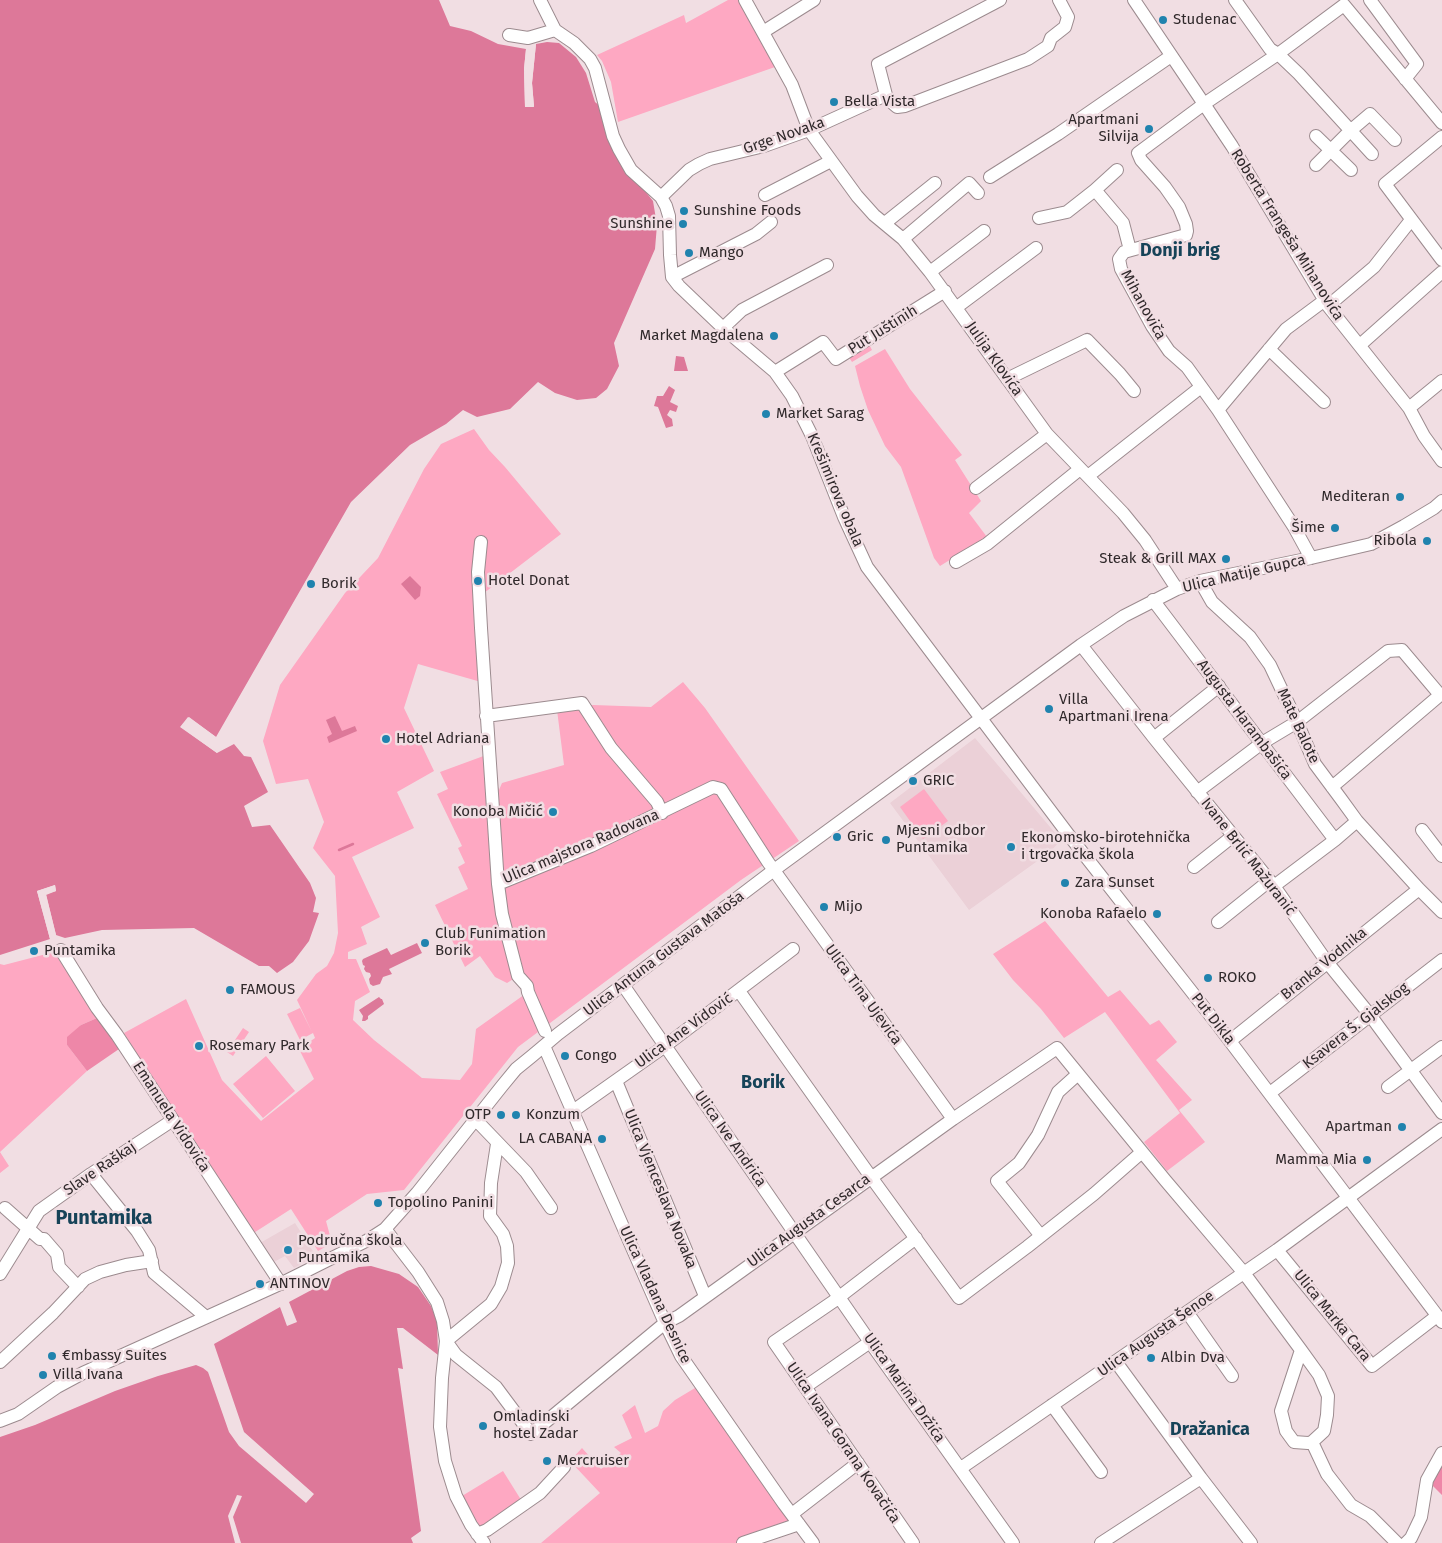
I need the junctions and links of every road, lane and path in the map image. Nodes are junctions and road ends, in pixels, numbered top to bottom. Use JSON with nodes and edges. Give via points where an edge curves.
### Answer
{"nodes":[{"id":1,"x":540,"y":0,"type":"edge"},
{"id":2,"x":744,"y":0,"type":"edge"},
{"id":3,"x":814,"y":0,"type":"edge"},
{"id":4,"x":1000,"y":0,"type":"edge"},
{"id":5,"x":1059,"y":0,"type":"edge"},
{"id":6,"x":1134,"y":0,"type":"edge"},
{"id":7,"x":1236,"y":0,"type":"edge"},
{"id":8,"x":1370,"y":0,"type":"edge"},
{"id":9,"x":1346,"y":2,"type":"edge"},
{"id":10,"x":556,"y":30,"type":"junction"},
{"id":11,"x":763,"y":32,"type":"junction"},
{"id":12,"x":509,"y":35,"type":"dead end"},
{"id":13,"x":1278,"y":54,"type":"junction"},
{"id":14,"x":1171,"y":56,"type":"junction"},
{"id":15,"x":1405,"y":80,"type":"junction"},
{"id":16,"x":886,"y":95,"type":"junction"},
{"id":17,"x":1204,"y":104,"type":"junction"},
{"id":18,"x":1442,"y":122,"type":"edge"},
{"id":19,"x":809,"y":130,"type":"junction"},
{"id":20,"x":1350,"y":131,"type":"junction"},
{"id":21,"x":1316,"y":136,"type":"dead end"},
{"id":22,"x":1442,"y":137,"type":"edge"},
{"id":23,"x":1395,"y":140,"type":"dead end"},
{"id":24,"x":1332,"y":150,"type":"junction"},
{"id":25,"x":1372,"y":154,"type":"dead end"},
{"id":26,"x":832,"y":161,"type":"junction"},
{"id":27,"x":1316,"y":165,"type":"dead end"},
{"id":28,"x":1117,"y":170,"type":"dead end"},
{"id":29,"x":1351,"y":170,"type":"dead end"},
{"id":30,"x":990,"y":177,"type":"dead end"},
{"id":31,"x":934,"y":183,"type":"dead end"},
{"id":32,"x":1095,"y":190,"type":"junction"},
{"id":33,"x":978,"y":193,"type":"dead end"},
{"id":34,"x":765,"y":195,"type":"dead end"},
{"id":35,"x":661,"y":197,"type":"junction"},
{"id":36,"x":1039,"y":218,"type":"dead end"},
{"id":37,"x":1411,"y":220,"type":"junction"},
{"id":38,"x":771,"y":222,"type":"dead end"},
{"id":39,"x":885,"y":223,"type":"junction"},
{"id":40,"x":984,"y":231,"type":"dead end"},
{"id":41,"x":903,"y":239,"type":"junction"},
{"id":42,"x":1036,"y":248,"type":"dead end"},
{"id":43,"x":1130,"y":250,"type":"junction"},
{"id":44,"x":1442,"y":260,"type":"edge"},
{"id":45,"x":827,"y":265,"type":"dead end"},
{"id":46,"x":930,"y":272,"type":"junction"},
{"id":47,"x":1442,"y":272,"type":"edge"},
{"id":48,"x":672,"y":277,"type":"junction"},
{"id":49,"x":945,"y":291,"type":"junction"},
{"id":50,"x":1326,"y":303,"type":"junction"},
{"id":51,"x":957,"y":307,"type":"junction"},
{"id":52,"x":723,"y":328,"type":"junction"},
{"id":53,"x":1360,"y":345,"type":"junction"},
{"id":54,"x":1268,"y":349,"type":"junction"},
{"id":55,"x":775,"y":372,"type":"junction"},
{"id":56,"x":1007,"y":379,"type":"junction"},
{"id":57,"x":1442,"y":381,"type":"edge"},
{"id":58,"x":1201,"y":387,"type":"junction"},
{"id":59,"x":1134,"y":391,"type":"dead end"},
{"id":60,"x":1324,"y":402,"type":"dead end"},
{"id":61,"x":1410,"y":408,"type":"junction"},
{"id":62,"x":1218,"y":410,"type":"junction"},
{"id":63,"x":1047,"y":434,"type":"junction"},
{"id":64,"x":1442,"y":461,"type":"edge"},
{"id":65,"x":1084,"y":473,"type":"junction"},
{"id":66,"x":976,"y":488,"type":"dead end"},
{"id":67,"x":1442,"y":501,"type":"edge"},
{"id":68,"x":481,"y":542,"type":"dead end"},
{"id":69,"x":1311,"y":558,"type":"junction"},
{"id":70,"x":956,"y":562,"type":"dead end"},
{"id":71,"x":1200,"y":581,"type":"junction"},
{"id":72,"x":1176,"y":589,"type":"junction"},
{"id":73,"x":1153,"y":600,"type":"junction"},
{"id":74,"x":1081,"y":645,"type":"junction"},
{"id":75,"x":1219,"y":686,"type":"junction"},
{"id":76,"x":1441,"y":696,"type":"edge"},
{"id":77,"x":486,"y":716,"type":"junction"},
{"id":78,"x":982,"y":718,"type":"junction"},
{"id":79,"x":1297,"y":722,"type":"junction"},
{"id":80,"x":1154,"y":738,"type":"junction"},
{"id":81,"x":1262,"y":743,"type":"junction"},
{"id":82,"x":1332,"y":787,"type":"junction"},
{"id":83,"x":1197,"y":792,"type":"junction"},
{"id":84,"x":662,"y":813,"type":"junction"},
{"id":85,"x":1357,"y":820,"type":"junction"},
{"id":86,"x":1422,"y":830,"type":"dead end"},
{"id":87,"x":1233,"y":836,"type":"junction"},
{"id":88,"x":1335,"y":840,"type":"junction"},
{"id":89,"x":1442,"y":856,"type":"edge"},
{"id":90,"x":1194,"y":867,"type":"dead end"},
{"id":91,"x":774,"y":870,"type":"junction"},
{"id":92,"x":498,"y":884,"type":"junction"},
{"id":93,"x":1271,"y":884,"type":"junction"},
{"id":94,"x":1419,"y":889,"type":"junction"},
{"id":95,"x":1442,"y":912,"type":"edge"},
{"id":96,"x":1218,"y":922,"type":"dead end"},
{"id":97,"x":793,"y":949,"type":"dead end"},
{"id":98,"x":61,"y":950,"type":"dead end"},
{"id":99,"x":1442,"y":960,"type":"edge"},
{"id":100,"x":1327,"y":962,"type":"junction"},
{"id":101,"x":623,"y":985,"type":"junction"},
{"id":102,"x":739,"y":991,"type":"junction"},
{"id":103,"x":1370,"y":1015,"type":"junction"},
{"id":104,"x":545,"y":1031,"type":"dead end"},
{"id":105,"x":1230,"y":1041,"type":"junction"},
{"id":106,"x":544,"y":1046,"type":"junction"},
{"id":107,"x":665,"y":1046,"type":"junction"},
{"id":108,"x":1442,"y":1047,"type":"edge"},
{"id":109,"x":1410,"y":1072,"type":"junction"},
{"id":110,"x":1078,"y":1074,"type":"junction"},
{"id":111,"x":616,"y":1081,"type":"junction"},
{"id":112,"x":1388,"y":1087,"type":"dead end"},
{"id":113,"x":1270,"y":1093,"type":"junction"},
{"id":114,"x":573,"y":1111,"type":"junction"},
{"id":115,"x":1442,"y":1113,"type":"edge"},
{"id":116,"x":952,"y":1118,"type":"junction"},
{"id":117,"x":173,"y":1120,"type":"junction"},
{"id":118,"x":476,"y":1120,"type":"junction"},
{"id":119,"x":1442,"y":1129,"type":"edge"},
{"id":120,"x":497,"y":1144,"type":"junction"},
{"id":121,"x":1142,"y":1152,"type":"junction"},
{"id":122,"x":91,"y":1174,"type":"junction"},
{"id":123,"x":871,"y":1177,"type":"junction"},
{"id":124,"x":1349,"y":1198,"type":"junction"},
{"id":125,"x":5,"y":1208,"type":"dead end"},
{"id":126,"x":551,"y":1208,"type":"dead end"},
{"id":127,"x":28,"y":1228,"type":"junction"},
{"id":128,"x":385,"y":1229,"type":"junction"},
{"id":129,"x":795,"y":1232,"type":"junction"},
{"id":130,"x":1041,"y":1236,"type":"junction"},
{"id":131,"x":916,"y":1238,"type":"junction"},
{"id":132,"x":1277,"y":1250,"type":"junction"},
{"id":133,"x":152,"y":1261,"type":"junction"},
{"id":134,"x":1244,"y":1273,"type":"junction"},
{"id":135,"x":0,"y":1274,"type":"edge"},
{"id":136,"x":281,"y":1284,"type":"junction"},
{"id":137,"x":78,"y":1287,"type":"junction"},
{"id":138,"x":705,"y":1296,"type":"junction"},
{"id":139,"x":840,"y":1296,"type":"junction"},
{"id":140,"x":1187,"y":1312,"type":"junction"},
{"id":141,"x":206,"y":1316,"type":"junction"},
{"id":142,"x":1440,"y":1319,"type":"edge"},
{"id":143,"x":665,"y":1323,"type":"junction"},
{"id":144,"x":446,"y":1340,"type":"junction"},
{"id":145,"x":870,"y":1342,"type":"junction"},
{"id":146,"x":1301,"y":1350,"type":"junction"},
{"id":147,"x":0,"y":1362,"type":"edge"},
{"id":148,"x":1116,"y":1362,"type":"junction"},
{"id":149,"x":1232,"y":1376,"type":"dead end"},
{"id":150,"x":805,"y":1387,"type":"junction"},
{"id":151,"x":1052,"y":1405,"type":"junction"},
{"id":152,"x":0,"y":1421,"type":"edge"},
{"id":153,"x":1312,"y":1442,"type":"junction"},
{"id":154,"x":1442,"y":1453,"type":"edge"},
{"id":155,"x":858,"y":1463,"type":"junction"},
{"id":156,"x":564,"y":1467,"type":"dead end"},
{"id":157,"x":961,"y":1468,"type":"junction"},
{"id":158,"x":1101,"y":1472,"type":"dead end"},
{"id":159,"x":1201,"y":1478,"type":"junction"},
{"id":160,"x":795,"y":1519,"type":"junction"},
{"id":161,"x":480,"y":1539,"type":"edge"},
{"id":162,"x":743,"y":1543,"type":"edge"},
{"id":163,"x":813,"y":1543,"type":"edge"},
{"id":164,"x":913,"y":1543,"type":"edge"},
{"id":165,"x":1013,"y":1543,"type":"edge"},
{"id":166,"x":1101,"y":1543,"type":"edge"},
{"id":167,"x":1251,"y":1543,"type":"edge"},
{"id":168,"x":1397,"y":1543,"type":"edge"},
{"id":169,"x":1406,"y":1543,"type":"edge"}],
"edges":[{"from":1,"to":10,"type":"street"},
{"from":2,"to":11,"type":"street","name":"Julija Klovića"},
{"from":3,"to":11,"type":"street"},
{"from":4,"to":16,"type":"street","via":[[878,64]]},
{"from":5,"to":16,"type":"street","via":[[1068,17],[1065,27],[1050,38],[1048,46],[1028,59],[901,107],[894,106]]},
{"from":6,"to":14,"type":"street","name":"Roberta Frangeša Mihanovića"},
{"from":7,"to":13,"type":"street","via":[[1270,49]]},
{"from":8,"to":15,"type":"street","via":[[1418,64]]},
{"from":9,"to":13,"type":"street"},
{"from":9,"to":15,"type":"street"},
{"from":10,"to":12,"type":"street","via":[[528,38]]},
{"from":10,"to":35,"type":"street","via":[[574,42],[590,59],[619,149],[631,170]]},
{"from":11,"to":19,"type":"street","name":"Julija Klovića","via":[[792,85]]},
{"from":13,"to":17,"type":"street"},
{"from":13,"to":20,"type":"street"},
{"from":14,"to":17,"type":"street","name":"Roberta Frangeša Mihanovića"},
{"from":14,"to":30,"type":"street"},
{"from":15,"to":18,"type":"street"},
{"from":16,"to":19,"type":"street","name":"Grge Novaka"},
{"from":17,"to":43,"type":"street","name":"Mihanoviča","via":[[1137,155],[1179,207],[1186,235]]},
{"from":17,"to":50,"type":"street","name":"Roberta Frangeša Mihanovića"},
{"from":19,"to":26,"type":"street","name":"Julija Klovića"},
{"from":19,"to":35,"type":"street","name":"Grge Novaka","via":[[698,164]]},
{"from":20,"to":23,"type":"street","via":[[1370,114]]},
{"from":20,"to":24,"type":"street"},
{"from":20,"to":25,"type":"street"},
{"from":21,"to":24,"type":"street"},
{"from":22,"to":37,"type":"street","via":[[1385,184]]},
{"from":24,"to":27,"type":"street"},
{"from":24,"to":29,"type":"street"},
{"from":26,"to":34,"type":"street"},
{"from":26,"to":39,"type":"street","name":"Julija Klovića","via":[[857,196]]},
{"from":28,"to":32,"type":"street"},
{"from":31,"to":39,"type":"street"},
{"from":32,"to":36,"type":"street","via":[[1068,212]]},
{"from":32,"to":43,"type":"street","via":[[1123,223]]},
{"from":33,"to":41,"type":"street","via":[[969,183]]},
{"from":35,"to":48,"type":"street","via":[[669,216]]},
{"from":37,"to":44,"type":"street"},
{"from":37,"to":50,"type":"street","via":[[1374,267]]},
{"from":38,"to":48,"type":"street","via":[[756,234]]},
{"from":39,"to":41,"type":"street","name":"Julija Klovića"},
{"from":40,"to":46,"type":"street"},
{"from":41,"to":46,"type":"street","name":"Julija Klovića"},
{"from":42,"to":51,"type":"street"},
{"from":43,"to":58,"type":"street","name":"Mihanoviča","via":[[1119,259],[1121,269],[1152,326]]},
{"from":45,"to":52,"type":"street","via":[[742,310]]},
{"from":46,"to":49,"type":"street","name":"Julija Klovića"},
{"from":47,"to":53,"type":"street"},
{"from":48,"to":52,"type":"street","name":"Krešimirova obala"},
{"from":49,"to":51,"type":"street","name":"Julija Klovića"},
{"from":49,"to":55,"type":"street","name":"Put Juštinih","via":[[836,359],[823,342]]},
{"from":50,"to":53,"type":"street","name":"Roberta Frangeša Mihanovića"},
{"from":50,"to":54,"type":"street","via":[[1286,329]]},
{"from":51,"to":56,"type":"street","name":"Julija Klovića"},
{"from":52,"to":55,"type":"street","name":"Krešimirova obala"},
{"from":53,"to":61,"type":"street","name":"Roberta Frangeša Mihanovića"},
{"from":54,"to":60,"type":"street"},
{"from":54,"to":62,"type":"street"},
{"from":55,"to":78,"type":"street","name":"Krešimirova obala","via":[[804,417],[867,567]]},
{"from":56,"to":59,"type":"street","via":[[1087,340]]},
{"from":56,"to":63,"type":"street","name":"Julija Klovića"},
{"from":57,"to":61,"type":"street"},
{"from":58,"to":62,"type":"street","name":"Mihanoviča"},
{"from":58,"to":65,"type":"street"},
{"from":61,"to":64,"type":"street","name":"Roberta Frangeša Mihanovića"},
{"from":62,"to":69,"type":"street","name":"Mihanoviča"},
{"from":63,"to":65,"type":"street","name":"Julija Klovića"},
{"from":63,"to":66,"type":"street"},
{"from":65,"to":70,"type":"street","via":[[987,544]]},
{"from":65,"to":72,"type":"street","name":"Julija Klovića","via":[[1123,512]]},
{"from":67,"to":69,"type":"street","name":"Ulica Matije Gupca","via":[[1371,544]]},
{"from":68,"to":77,"type":"street","name":"Ulica majstora Radovana","via":[[478,572]]},
{"from":69,"to":71,"type":"street","name":"Ulica Matije Gupca"},
{"from":71,"to":72,"type":"street","name":"Ulica Matije Gupca"},
{"from":71,"to":79,"type":"street","name":"Mate Balote","via":[[1212,602],[1250,637],[1270,665]]},
{"from":72,"to":73,"type":"street","name":"Ulica Matije Gupca"},
{"from":73,"to":74,"type":"street","name":"Ulica Matije Gupca"},
{"from":73,"to":75,"type":"street","name":"Augusta Harambašića"},
{"from":74,"to":78,"type":"street","name":"Ulica Matije Gupca"},
{"from":74,"to":80,"type":"street","name":"Ivane Brlić Mažuranić"},
{"from":75,"to":80,"type":"street"},
{"from":75,"to":81,"type":"street","name":"Augusta Harambašića"},
{"from":76,"to":79,"type":"street","via":[[1402,650],[1388,651]]},
{"from":76,"to":82,"type":"street"},
{"from":77,"to":84,"type":"street","via":[[582,703],[611,748],[657,802]]},
{"from":77,"to":92,"type":"street","name":"Ulica majstora Radovana"},
{"from":78,"to":91,"type":"street","name":"Ulica Antuna Gustava Matoša"},
{"from":78,"to":105,"type":"street","name":"Put Dikla"},
{"from":79,"to":81,"type":"street"},
{"from":79,"to":82,"type":"street","name":"Mate Balote","via":[[1315,764]]},
{"from":80,"to":83,"type":"street","name":"Ivane Brlić Mažuranić"},
{"from":81,"to":83,"type":"street"},
{"from":81,"to":88,"type":"street","name":"Augusta Harambašića"},
{"from":82,"to":85,"type":"street","name":"Mate Balote"},
{"from":83,"to":87,"type":"street","name":"Ivane Brlić Mažuranić"},
{"from":84,"to":91,"type":"street","name":"Ulica majstora Radovana","via":[[712,787],[721,789]]},
{"from":84,"to":92,"type":"street","name":"Ulica majstora Radovana"},
{"from":85,"to":88,"type":"street"},
{"from":85,"to":94,"type":"street","name":"Mate Balote"},
{"from":86,"to":89,"type":"street"},
{"from":87,"to":90,"type":"street"},
{"from":87,"to":93,"type":"street","name":"Ivane Brlić Mažuranić"},
{"from":88,"to":93,"type":"street"},
{"from":91,"to":101,"type":"street","name":"Ulica Antuna Gustava Matoša"},
{"from":91,"to":116,"type":"street","name":"Ulica Tina Ujevića"},
{"from":92,"to":104,"type":"street","via":[[518,976],[527,986]]},
{"from":93,"to":96,"type":"street"},
{"from":93,"to":100,"type":"street","name":"Ivane Brlić Mažuranić"},
{"from":94,"to":95,"type":"street","name":"Mate Balote"},
{"from":94,"to":100,"type":"street","name":"Branka Vodnika"},
{"from":97,"to":102,"type":"street","name":"Ulica Ane Vidović"},
{"from":98,"to":117,"type":"street","name":"Emanuela Vidovića"},
{"from":99,"to":103,"type":"street","name":"Ksavera Š. Gjalskog"},
{"from":100,"to":103,"type":"street","name":"Ivane Brlić Mažuranić"},
{"from":100,"to":105,"type":"street","name":"Branka Vodnika"},
{"from":101,"to":106,"type":"street","name":"Ulica Antuna Gustava Matoša"},
{"from":101,"to":107,"type":"street","name":"Ulica Ive Andrića"},
{"from":102,"to":107,"type":"street","name":"Ulica Ane Vidović"},
{"from":102,"to":123,"type":"street"},
{"from":103,"to":109,"type":"street","name":"Ivane Brlić Mažuranić"},
{"from":103,"to":113,"type":"street","name":"Ksavera Š. Gjalskog"},
{"from":105,"to":113,"type":"street","name":"Put Dikla"},
{"from":106,"to":114,"type":"street","name":"Ulica Vladana Desnice"},
{"from":106,"to":118,"type":"street","name":"Ulica Antuna Gustava Matoša","via":[[516,1069]]},
{"from":107,"to":111,"type":"street","name":"Ulica Ane Vidović"},
{"from":107,"to":129,"type":"street","name":"Ulica Ive Andrića"},
{"from":108,"to":109,"type":"street"},
{"from":109,"to":112,"type":"street"},
{"from":109,"to":115,"type":"street","name":"Ivane Brlić Mažuranić"},
{"from":110,"to":116,"type":"street","name":"Ulica Augusta Cesarca","via":[[1057,1048]]},
{"from":110,"to":121,"type":"street"},
{"from":110,"to":130,"type":"street","via":[[1058,1092],[1038,1135],[1019,1163],[997,1181]]},
{"from":111,"to":114,"type":"street","name":"Ulica Ane Vidović"},
{"from":111,"to":138,"type":"street","name":"Ulica Vjenceslava Novaka"},
{"from":113,"to":124,"type":"street","name":"Put Dikla"},
{"from":114,"to":143,"type":"street","name":"Ulica Vladana Desnice"},
{"from":116,"to":123,"type":"street","name":"Ulica Augusta Cesarca"},
{"from":117,"to":122,"type":"street","name":"Slave Raškaj"},
{"from":117,"to":136,"type":"street","name":"Emanuela Vidovića"},
{"from":118,"to":120,"type":"street"},
{"from":118,"to":128,"type":"street","name":"Ulica Antuna Gustava Matoša"},
{"from":119,"to":124,"type":"street","name":"Ulica Augusta Šenoe"},
{"from":120,"to":126,"type":"street","via":[[526,1172]]},
{"from":120,"to":144,"type":"street","via":[[490,1216],[503,1234],[508,1263],[501,1287],[491,1304]]},
{"from":121,"to":130,"type":"street"},
{"from":121,"to":134,"type":"street"},
{"from":122,"to":127,"type":"street","name":"Slave Raškaj","via":[[39,1211]]},
{"from":122,"to":133,"type":"street","via":[[137,1231]]},
{"from":123,"to":129,"type":"street","name":"Ulica Augusta Cesarca"},
{"from":123,"to":131,"type":"street"},
{"from":124,"to":132,"type":"street","name":"Ulica Augusta Šenoe"},
{"from":124,"to":142,"type":"street","name":"Put Dikla"},
{"from":125,"to":127,"type":"street"},
{"from":127,"to":135,"type":"street","name":"Slave Raškaj"},
{"from":127,"to":137,"type":"street","via":[[57,1254],[59,1267]]},
{"from":128,"to":136,"type":"street","name":"Ulica Antuna Gustava Matoša"},
{"from":128,"to":144,"type":"street","via":[[437,1302]]},
{"from":129,"to":138,"type":"street","name":"Ulica Augusta Cesarca"},
{"from":129,"to":139,"type":"street","name":"Ulica Marina Držića"},
{"from":130,"to":131,"type":"street","via":[[959,1298]]},
{"from":131,"to":139,"type":"street"},
{"from":132,"to":134,"type":"street","name":"Ulica Augusta Šenoe"},
{"from":132,"to":142,"type":"street","name":"Ulica Marka Cara","via":[[1372,1366]]},
{"from":133,"to":137,"type":"street","via":[[100,1272],[85,1279]]},
{"from":133,"to":141,"type":"street","via":[[154,1273]]},
{"from":134,"to":140,"type":"street","name":"Ulica Augusta Šenoe"},
{"from":134,"to":146,"type":"street"},
{"from":136,"to":141,"type":"street","name":"Ulica Antuna Gustava Matoša"},
{"from":137,"to":147,"type":"street"},
{"from":138,"to":143,"type":"street","name":"Ulica Augusta Cesarca"},
{"from":139,"to":145,"type":"street","name":"Ulica Marina Držića"},
{"from":139,"to":150,"type":"street","name":"Ulica Ivana Gorana Kovačića","via":[[774,1342]]},
{"from":140,"to":148,"type":"street","name":"Ulica Augusta Šenoe"},
{"from":140,"to":149,"type":"street"},
{"from":141,"to":152,"type":"street","name":"Ulica Antuna Gustava Matoša","via":[[82,1373],[18,1414]]},
{"from":143,"to":144,"type":"street","name":"Ulica Augusta Cesarca","via":[[531,1434],[496,1387],[456,1355]]},
{"from":143,"to":160,"type":"street","name":"Ulica Vladana Desnice","via":[[681,1356]]},
{"from":144,"to":161,"type":"street","via":[[440,1427],[445,1461],[456,1496]]},
{"from":145,"to":150,"type":"street"},
{"from":145,"to":157,"type":"street","name":"Ulica Marina Držića"},
{"from":146,"to":153,"type":"street","via":[[1319,1375],[1328,1396],[1324,1431]]},
{"from":146,"to":153,"type":"street","via":[[1282,1411],[1286,1431],[1294,1442]]},
{"from":148,"to":151,"type":"street","name":"Ulica Augusta Šenoe"},
{"from":148,"to":159,"type":"street"},
{"from":150,"to":155,"type":"street","name":"Ulica Ivana Gorana Kovačića"},
{"from":151,"to":157,"type":"street","name":"Ulica Augusta Šenoe"},
{"from":151,"to":158,"type":"street"},
{"from":153,"to":168,"type":"street","via":[[1327,1474],[1351,1505],[1370,1516]]},
{"from":154,"to":169,"type":"street","via":[[1427,1480],[1421,1517]]},
{"from":155,"to":160,"type":"street"},
{"from":155,"to":164,"type":"street","name":"Ulica Ivana Gorana Kovačića"},
{"from":156,"to":161,"type":"street","via":[[540,1493],[487,1530]]},
{"from":157,"to":165,"type":"street","name":"Ulica Marina Držića"},
{"from":159,"to":166,"type":"street"},
{"from":159,"to":167,"type":"street"},
{"from":160,"to":162,"type":"street"},
{"from":160,"to":163,"type":"street","name":"Ulica Vladana Desnice"}]}
